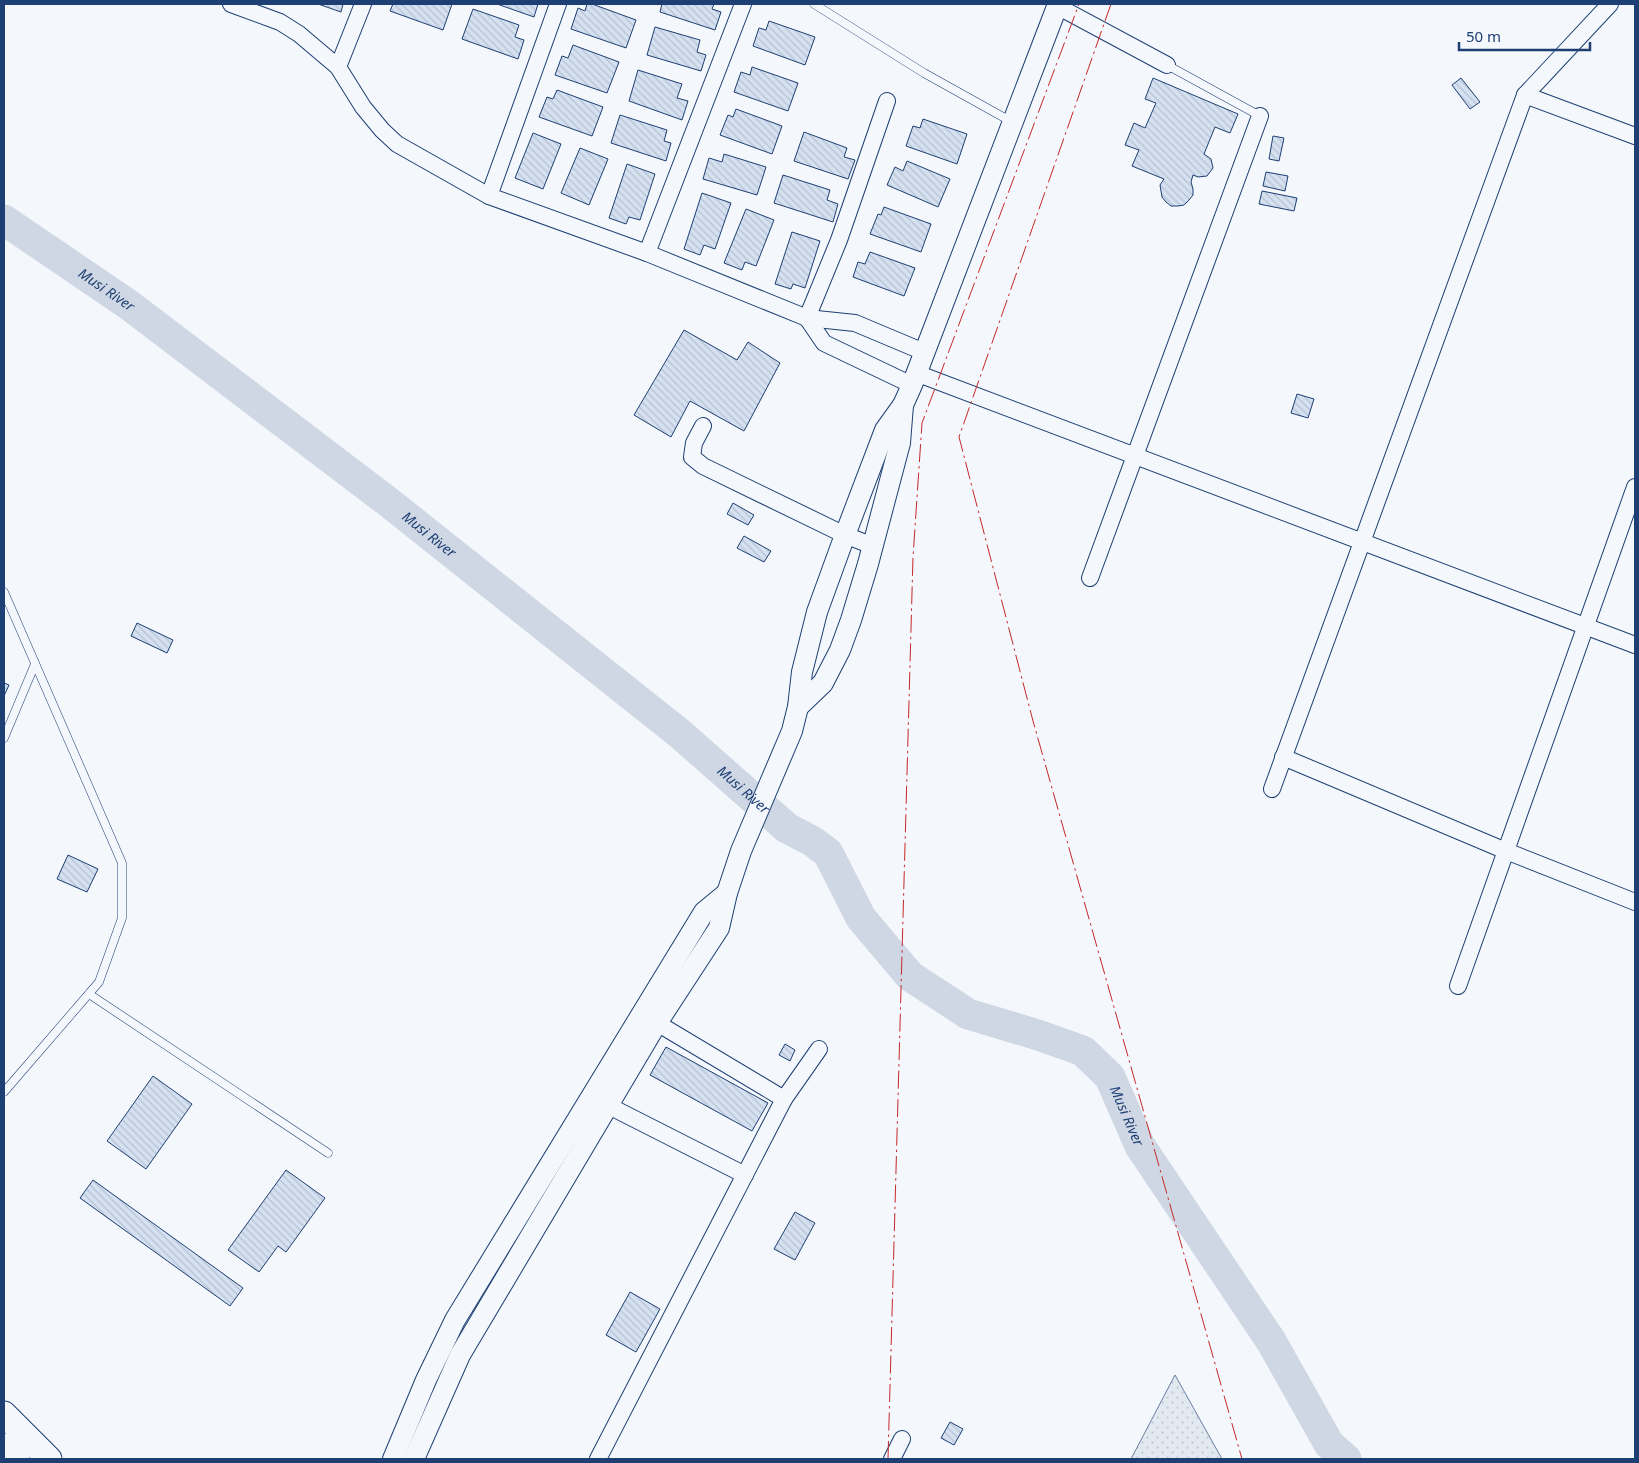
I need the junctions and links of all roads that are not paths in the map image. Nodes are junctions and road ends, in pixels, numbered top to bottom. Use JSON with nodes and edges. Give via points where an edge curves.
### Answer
{"nodes":[{"id":1,"x":231,"y":4,"type":"edge"},
{"id":2,"x":363,"y":4,"type":"edge"},
{"id":3,"x":558,"y":4,"type":"edge"},
{"id":4,"x":743,"y":4,"type":"edge"},
{"id":5,"x":814,"y":4,"type":"edge"},
{"id":6,"x":1610,"y":4,"type":"edge"},
{"id":7,"x":1057,"y":5,"type":"edge"},
{"id":8,"x":1167,"y":65,"type":"joint"},
{"id":9,"x":338,"y":66,"type":"junction"},
{"id":10,"x":1525,"y":95,"type":"junction"},
{"id":11,"x":887,"y":101,"type":"dead end"},
{"id":12,"x":1260,"y":116,"type":"joint"},
{"id":13,"x":1013,"y":122,"type":"junction"},
{"id":14,"x":1635,"y":136,"type":"edge"},
{"id":15,"x":489,"y":196,"type":"junction"},
{"id":16,"x":647,"y":253,"type":"junction"},
{"id":17,"x":807,"y":318,"type":"junction"},
{"id":18,"x":924,"y":352,"type":"junction"},
{"id":19,"x":914,"y":379,"type":"junction"},
{"id":20,"x":903,"y":405,"type":"junction"},
{"id":21,"x":703,"y":426,"type":"dead end"},
{"id":22,"x":1135,"y":456,"type":"junction"},
{"id":23,"x":1635,"y":487,"type":"edge"},
{"id":24,"x":845,"y":535,"type":"junction"},
{"id":25,"x":1362,"y":541,"type":"junction"},
{"id":26,"x":873,"y":546,"type":"junction"},
{"id":27,"x":1090,"y":578,"type":"dead end"},
{"id":28,"x":4,"y":592,"type":"edge"},
{"id":29,"x":1585,"y":626,"type":"junction"},
{"id":30,"x":1635,"y":645,"type":"edge"},
{"id":31,"x":35,"y":664,"type":"junction"},
{"id":32,"x":798,"y":708,"type":"junction"},
{"id":33,"x":4,"y":738,"type":"edge"},
{"id":34,"x":1282,"y":757,"type":"junction"},
{"id":35,"x":1272,"y":789,"type":"dead end"},
{"id":36,"x":1506,"y":851,"type":"junction"},
{"id":37,"x":727,"y":893,"type":"junction"},
{"id":38,"x":1635,"y":902,"type":"edge"},
{"id":39,"x":1458,"y":986,"type":"dead end"},
{"id":40,"x":89,"y":994,"type":"junction"},
{"id":41,"x":657,"y":1024,"type":"junction"},
{"id":42,"x":819,"y":1049,"type":"dead end"},
{"id":43,"x":4,"y":1092,"type":"edge"},
{"id":44,"x":784,"y":1099,"type":"junction"},
{"id":45,"x":608,"y":1105,"type":"junction"},
{"id":46,"x":328,"y":1153,"type":"dead end"},
{"id":47,"x":745,"y":1175,"type":"junction"},
{"id":48,"x":549,"y":1187,"type":"junction"},
{"id":49,"x":505,"y":1240,"type":"junction"},
{"id":50,"x":522,"y":1251,"type":"junction"},
{"id":51,"x":442,"y":1348,"type":"junction"},
{"id":52,"x":458,"y":1360,"type":"junction"},
{"id":53,"x":4,"y":1414,"type":"edge"},
{"id":54,"x":902,"y":1439,"type":"dead end"},
{"id":55,"x":4,"y":1446,"type":"edge"},
{"id":56,"x":406,"y":1453,"type":"edge"},
{"id":57,"x":17,"y":1459,"type":"edge"},
{"id":58,"x":49,"y":1459,"type":"edge"},
{"id":59,"x":598,"y":1459,"type":"edge"},
{"id":60,"x":892,"y":1459,"type":"edge"}],
"edges":[{"from":1,"to":9,"type":"street","via":[[280,22]]},
{"from":2,"to":9,"type":"street"},
{"from":3,"to":15,"type":"street"},
{"from":4,"to":16,"type":"street"},
{"from":5,"to":13,"type":"lane","via":[[924,73]]},
{"from":6,"to":10,"type":"street"},
{"from":7,"to":8,"type":"street"},
{"from":7,"to":13,"type":"street"},
{"from":8,"to":12,"type":"lane"},
{"from":9,"to":15,"type":"street","via":[[363,107],[397,144]]},
{"from":10,"to":14,"type":"street"},
{"from":10,"to":25,"type":"street"},
{"from":11,"to":17,"type":"street","via":[[839,240]]},
{"from":12,"to":22,"type":"street"},
{"from":13,"to":18,"type":"street"},
{"from":15,"to":16,"type":"street"},
{"from":16,"to":17,"type":"street"},
{"from":17,"to":18,"type":"street","via":[[855,323]]},
{"from":17,"to":19,"type":"street","via":[[824,343]]},
{"from":18,"to":19,"type":"street"},
{"from":19,"to":20,"type":"street"},
{"from":19,"to":22,"type":"street"},
{"from":20,"to":24,"type":"street","via":[[885,430]]},
{"from":20,"to":26,"type":"street","via":[[900,443]]},
{"from":21,"to":24,"type":"street","via":[[694,443],[692,457],[703,466]]},
{"from":22,"to":25,"type":"street"},
{"from":22,"to":27,"type":"street"},
{"from":23,"to":29,"type":"street"},
{"from":24,"to":26,"type":"street"},
{"from":24,"to":32,"type":"street","via":[[818,612],[802,672]]},
{"from":25,"to":29,"type":"street"},
{"from":25,"to":34,"type":"street"},
{"from":26,"to":32,"type":"street","via":[[840,650],[822,683]]},
{"from":28,"to":31,"type":"lane"},
{"from":29,"to":30,"type":"street"},
{"from":29,"to":36,"type":"street"},
{"from":31,"to":33,"type":"lane"},
{"from":31,"to":40,"type":"lane","via":[[122,863],[122,918],[99,982]]},
{"from":32,"to":37,"type":"street","via":[[792,731],[741,851]]},
{"from":34,"to":35,"type":"street"},
{"from":34,"to":36,"type":"street"},
{"from":36,"to":38,"type":"street"},
{"from":36,"to":39,"type":"street"},
{"from":37,"to":41,"type":"street","via":[[719,928]]},
{"from":37,"to":48,"type":"street","via":[[704,912]]},
{"from":40,"to":43,"type":"lane"},
{"from":40,"to":46,"type":"lane"},
{"from":41,"to":44,"type":"street"},
{"from":41,"to":45,"type":"street"},
{"from":42,"to":44,"type":"street"},
{"from":44,"to":47,"type":"street"},
{"from":45,"to":47,"type":"street"},
{"from":45,"to":48,"type":"street"},
{"from":47,"to":59,"type":"street"},
{"from":48,"to":49,"type":"street"},
{"from":48,"to":50,"type":"street"},
{"from":49,"to":50,"type":"street"},
{"from":49,"to":51,"type":"street","via":[[455,1320]]},
{"from":50,"to":52,"type":"street"},
{"from":51,"to":52,"type":"street"},
{"from":51,"to":56,"type":"street","via":[[426,1380]]},
{"from":52,"to":56,"type":"street"},
{"from":53,"to":58,"type":"main road"},
{"from":54,"to":60,"type":"street"},
{"from":55,"to":57,"type":"main road"}]}
